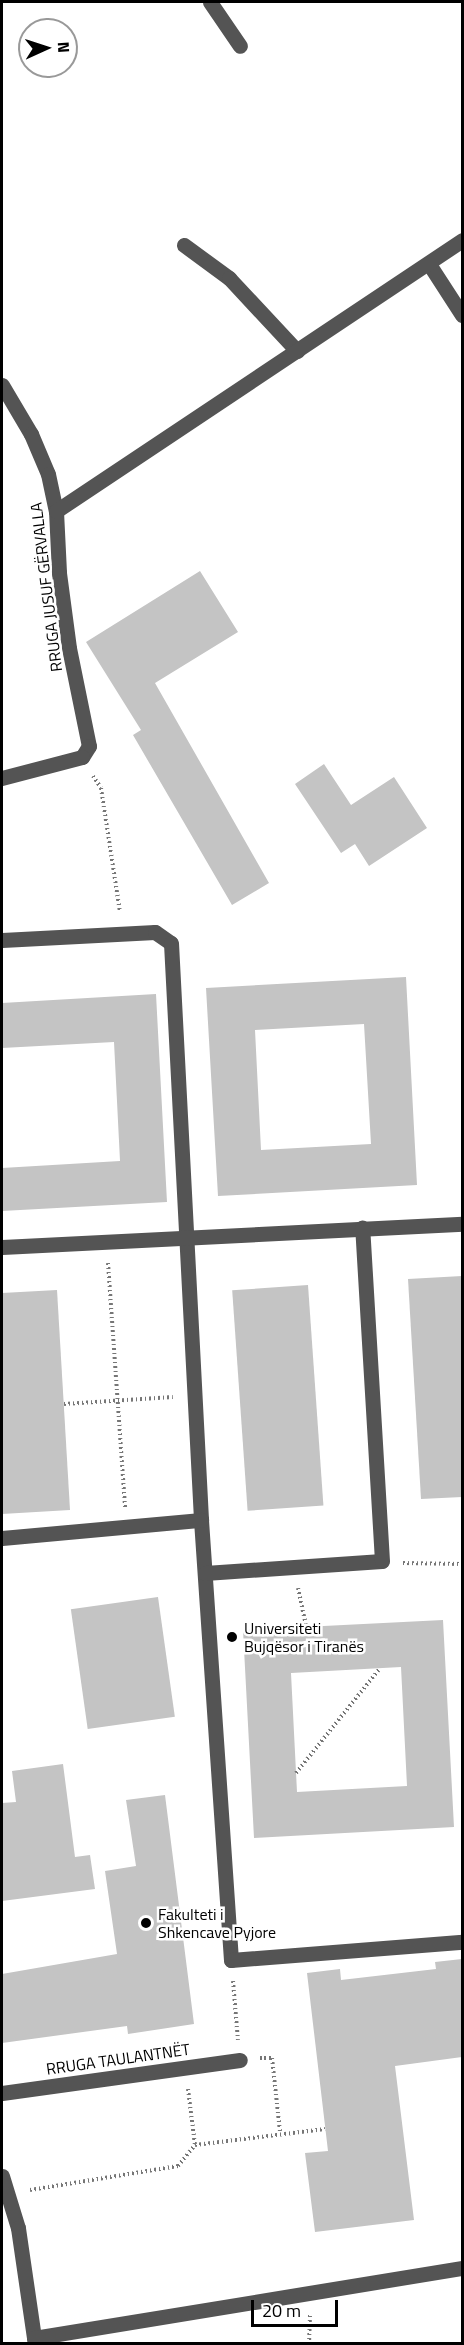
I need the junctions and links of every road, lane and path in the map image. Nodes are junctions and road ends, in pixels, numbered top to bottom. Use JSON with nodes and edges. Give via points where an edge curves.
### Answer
{"nodes":[{"id":1,"x":210,"y":2,"type":"edge"},
{"id":2,"x":240,"y":46,"type":"dead end"},
{"id":3,"x":462,"y":240,"type":"edge"},
{"id":4,"x":184,"y":245,"type":"dead end"},
{"id":5,"x":429,"y":264,"type":"junction"},
{"id":6,"x":462,"y":315,"type":"edge"},
{"id":7,"x":297,"y":351,"type":"junction"},
{"id":8,"x":2,"y":386,"type":"edge"},
{"id":9,"x":57,"y":511,"type":"junction"},
{"id":10,"x":82,"y":757,"type":"junction"},
{"id":11,"x":2,"y":778,"type":"edge"},
{"id":12,"x":124,"y":934,"type":"junction"},
{"id":13,"x":2,"y":940,"type":"edge"},
{"id":14,"x":462,"y":1224,"type":"edge"},
{"id":15,"x":362,"y":1228,"type":"junction"},
{"id":16,"x":187,"y":1235,"type":"junction"},
{"id":17,"x":107,"y":1240,"type":"junction"},
{"id":18,"x":2,"y":1246,"type":"edge"},
{"id":19,"x":195,"y":1396,"type":"junction"},
{"id":20,"x":116,"y":1400,"type":"junction"},
{"id":21,"x":64,"y":1404,"type":"dead end"},
{"id":22,"x":201,"y":1520,"type":"junction"},
{"id":23,"x":126,"y":1526,"type":"junction"},
{"id":24,"x":2,"y":1538,"type":"edge"},
{"id":25,"x":382,"y":1561,"type":"junction"},
{"id":26,"x":462,"y":1564,"type":"edge"},
{"id":27,"x":294,"y":1567,"type":"junction"},
{"id":28,"x":205,"y":1573,"type":"junction"},
{"id":29,"x":306,"y":1627,"type":"dead end"},
{"id":30,"x":380,"y":1668,"type":"dead end"},
{"id":31,"x":296,"y":1773,"type":"dead end"},
{"id":32,"x":462,"y":1942,"type":"edge"},
{"id":33,"x":231,"y":1960,"type":"junction"},
{"id":34,"x":237,"y":2022,"type":"dead end"},
{"id":35,"x":240,"y":2060,"type":"joint"},
{"id":36,"x":186,"y":2067,"type":"junction"},
{"id":37,"x":2,"y":2093,"type":"edge"},
{"id":38,"x":325,"y":2129,"type":"dead end"},
{"id":39,"x":280,"y":2132,"type":"junction"},
{"id":40,"x":195,"y":2145,"type":"junction"},
{"id":41,"x":2,"y":2176,"type":"edge"},
{"id":42,"x":9,"y":2194,"type":"junction"},
{"id":43,"x":462,"y":2268,"type":"edge"},
{"id":44,"x":310,"y":2293,"type":"junction"},
{"id":45,"x":35,"y":2341,"type":"edge"},
{"id":46,"x":309,"y":2343,"type":"edge"}],
"edges":[{"from":1,"to":2,"type":"street"},
{"from":3,"to":5,"type":"street"},
{"from":4,"to":7,"type":"street","via":[[229,278]]},
{"from":5,"to":6,"type":"street"},
{"from":5,"to":7,"type":"street"},
{"from":7,"to":9,"type":"street"},
{"from":8,"to":9,"type":"street","name":"RRUGA JUSUF GËRVALLA","via":[[31,434],[48,474]]},
{"from":9,"to":10,"type":"street","name":"RRUGA JUSUF GËRVALLA","via":[[59,573],[69,648],[89,746]]},
{"from":10,"to":11,"type":"street"},
{"from":10,"to":12,"type":"path","via":[[101,788]]},
{"from":12,"to":13,"type":"street"},
{"from":12,"to":16,"type":"street","via":[[155,932],[171,943]]},
{"from":14,"to":15,"type":"street"},
{"from":15,"to":16,"type":"street"},
{"from":15,"to":25,"type":"street"},
{"from":16,"to":17,"type":"street"},
{"from":16,"to":19,"type":"street"},
{"from":17,"to":18,"type":"street"},
{"from":17,"to":20,"type":"path"},
{"from":19,"to":20,"type":"path"},
{"from":19,"to":22,"type":"street"},
{"from":20,"to":21,"type":"path"},
{"from":20,"to":23,"type":"path"},
{"from":22,"to":23,"type":"street"},
{"from":22,"to":28,"type":"street"},
{"from":23,"to":24,"type":"street"},
{"from":25,"to":26,"type":"path"},
{"from":25,"to":27,"type":"street"},
{"from":27,"to":28,"type":"street"},
{"from":27,"to":29,"type":"path"},
{"from":28,"to":33,"type":"street"},
{"from":30,"to":31,"type":"path"},
{"from":32,"to":33,"type":"street"},
{"from":33,"to":34,"type":"path"},
{"from":35,"to":36,"type":"street","name":"RRUGA TAULANTNËT"},
{"from":35,"to":39,"type":"path","via":[[272,2058]]},
{"from":36,"to":37,"type":"street","name":"RRUGA TAULANTNËT"},
{"from":36,"to":40,"type":"path"},
{"from":38,"to":39,"type":"path"},
{"from":39,"to":40,"type":"path"},
{"from":40,"to":42,"type":"path","via":[[178,2166]]},
{"from":41,"to":42,"type":"street"},
{"from":42,"to":45,"type":"street"},
{"from":43,"to":44,"type":"street"},
{"from":44,"to":45,"type":"street"},
{"from":44,"to":46,"type":"path"}]}
